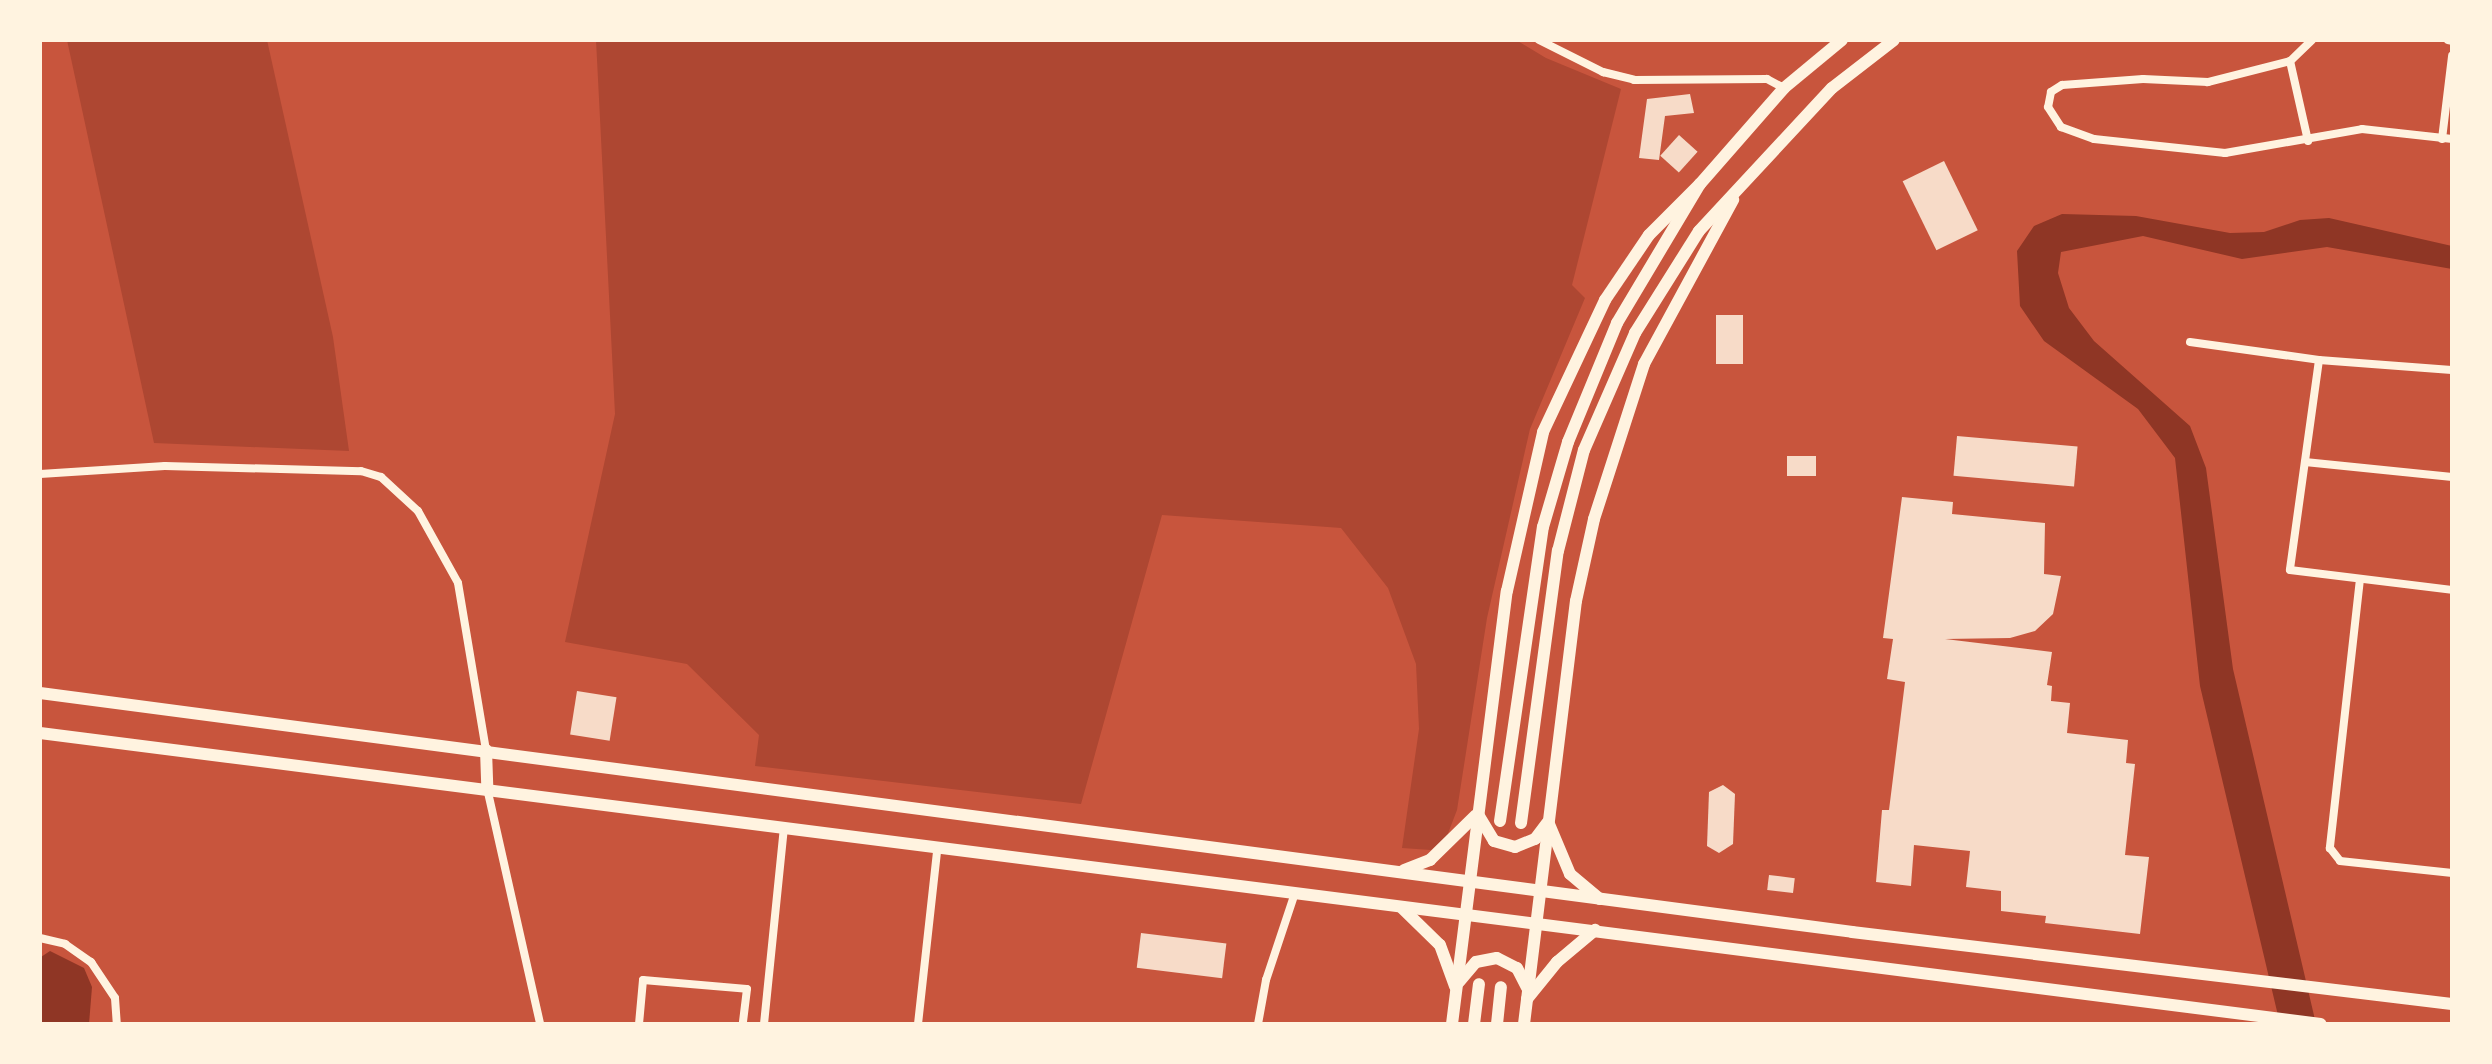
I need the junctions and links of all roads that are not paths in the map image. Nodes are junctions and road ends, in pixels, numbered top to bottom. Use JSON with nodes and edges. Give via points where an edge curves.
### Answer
{"nodes":[{"id":1,"x":1539,"y":40,"type":"edge"},
{"id":2,"x":1842,"y":40,"type":"edge"},
{"id":3,"x":1894,"y":40,"type":"edge"},
{"id":4,"x":2312,"y":40,"type":"edge"},
{"id":5,"x":2452,"y":56,"type":"edge"},
{"id":6,"x":2290,"y":61,"type":"junction"},
{"id":7,"x":1784,"y":88,"type":"junction"},
{"id":8,"x":2447,"y":139,"type":"edge"},
{"id":9,"x":2308,"y":141,"type":"junction"},
{"id":10,"x":1700,"y":184,"type":"junction"},
{"id":11,"x":1738,"y":190,"type":"junction"},
{"id":12,"x":2190,"y":342,"type":"dead end"},
{"id":13,"x":2319,"y":360,"type":"junction"},
{"id":14,"x":2452,"y":370,"type":"edge"},
{"id":15,"x":2305,"y":462,"type":"junction"},
{"id":16,"x":40,"y":474,"type":"edge"},
{"id":17,"x":2452,"y":477,"type":"edge"},
{"id":18,"x":2360,"y":579,"type":"junction"},
{"id":19,"x":2452,"y":590,"type":"edge"},
{"id":20,"x":40,"y":693,"type":"edge"},
{"id":21,"x":40,"y":733,"type":"edge"},
{"id":22,"x":486,"y":750,"type":"junction"},
{"id":23,"x":487,"y":788,"type":"junction"},
{"id":24,"x":1478,"y":812,"type":"junction"},
{"id":25,"x":1500,"y":821,"type":"dead end"},
{"id":26,"x":1548,"y":821,"type":"junction"},
{"id":27,"x":1521,"y":823,"type":"dead end"},
{"id":28,"x":784,"y":828,"type":"junction"},
{"id":29,"x":937,"y":851,"type":"junction"},
{"id":30,"x":1404,"y":870,"type":"junction"},
{"id":31,"x":2452,"y":873,"type":"edge"},
{"id":32,"x":1469,"y":880,"type":"junction"},
{"id":33,"x":1540,"y":890,"type":"junction"},
{"id":34,"x":1295,"y":893,"type":"junction"},
{"id":35,"x":1600,"y":899,"type":"junction"},
{"id":36,"x":1401,"y":907,"type":"junction"},
{"id":37,"x":1466,"y":915,"type":"junction"},
{"id":38,"x":1537,"y":923,"type":"junction"},
{"id":39,"x":1595,"y":930,"type":"junction"},
{"id":40,"x":40,"y":938,"type":"edge"},
{"id":41,"x":1479,"y":984,"type":"dead end"},
{"id":42,"x":1501,"y":987,"type":"dead end"},
{"id":43,"x":747,"y":989,"type":"junction"},
{"id":44,"x":1456,"y":989,"type":"junction"},
{"id":45,"x":767,"y":991,"type":"junction"},
{"id":46,"x":1527,"y":999,"type":"junction"},
{"id":47,"x":2452,"y":1004,"type":"edge"},
{"id":48,"x":2232,"y":1019,"type":"edge"},
{"id":49,"x":117,"y":1024,"type":"edge"},
{"id":50,"x":540,"y":1024,"type":"edge"},
{"id":51,"x":639,"y":1024,"type":"edge"},
{"id":52,"x":743,"y":1024,"type":"edge"},
{"id":53,"x":764,"y":1024,"type":"edge"},
{"id":54,"x":918,"y":1024,"type":"edge"},
{"id":55,"x":1258,"y":1024,"type":"edge"},
{"id":56,"x":1452,"y":1024,"type":"edge"},
{"id":57,"x":1474,"y":1024,"type":"edge"},
{"id":58,"x":1497,"y":1024,"type":"edge"},
{"id":59,"x":1524,"y":1024,"type":"edge"},
{"id":60,"x":2321,"y":1024,"type":"edge"}],
"edges":[{"from":1,"to":7,"type":"street","via":[[1603,72],[1634,80],[1767,79]]},
{"from":2,"to":7,"type":"main road"},
{"from":3,"to":11,"type":"main road","via":[[1832,88]]},
{"from":4,"to":6,"type":"street"},
{"from":5,"to":8,"type":"street"},
{"from":6,"to":9,"type":"street"},
{"from":6,"to":9,"type":"street","via":[[2208,82],[2143,79],[2062,85],[2051,92],[2048,107],[2061,127],[2124,143],[2225,153]]},
{"from":7,"to":10,"type":"main road"},
{"from":8,"to":9,"type":"street","via":[[2362,129]]},
{"from":10,"to":24,"type":"main road","via":[[1649,235],[1605,300],[1543,432],[1514,545]]},
{"from":10,"to":25,"type":"main road","via":[[1617,323],[1559,471],[1530,594]]},
{"from":11,"to":26,"type":"main road","via":[[1656,340],[1613,451],[1578,587]]},
{"from":11,"to":27,"type":"main road","via":[[1699,231],[1635,333],[1584,450],[1549,597]]},
{"from":12,"to":13,"type":"street"},
{"from":13,"to":14,"type":"street"},
{"from":13,"to":15,"type":"street"},
{"from":15,"to":17,"type":"street"},
{"from":15,"to":18,"type":"street","via":[[2290,570]]},
{"from":16,"to":22,"type":"street","via":[[165,466],[361,471],[381,477],[418,511],[458,583]]},
{"from":18,"to":19,"type":"street"},
{"from":18,"to":31,"type":"street","via":[[2330,848],[2340,861]]},
{"from":20,"to":22,"type":"main road"},
{"from":21,"to":23,"type":"main road"},
{"from":22,"to":23,"type":"main road"},
{"from":22,"to":30,"type":"main road"},
{"from":23,"to":28,"type":"main road"},
{"from":23,"to":50,"type":"street"},
{"from":24,"to":26,"type":"main road","via":[[1494,841],[1515,847],[1535,839]]},
{"from":24,"to":30,"type":"main road","via":[[1450,844]]},
{"from":24,"to":32,"type":"main road"},
{"from":26,"to":33,"type":"main road"},
{"from":26,"to":35,"type":"main road","via":[[1570,874]]},
{"from":28,"to":29,"type":"main road"},
{"from":28,"to":45,"type":"street"},
{"from":29,"to":34,"type":"main road"},
{"from":29,"to":54,"type":"street"},
{"from":30,"to":32,"type":"main road"},
{"from":32,"to":33,"type":"main road"},
{"from":32,"to":37,"type":"main road"},
{"from":33,"to":35,"type":"main road"},
{"from":33,"to":38,"type":"main road"},
{"from":34,"to":36,"type":"main road"},
{"from":34,"to":55,"type":"street","via":[[1266,980]]},
{"from":35,"to":47,"type":"main road"},
{"from":36,"to":37,"type":"main road"},
{"from":36,"to":44,"type":"main road","via":[[1440,945]]},
{"from":37,"to":38,"type":"main road"},
{"from":37,"to":44,"type":"main road"},
{"from":38,"to":39,"type":"main road"},
{"from":38,"to":46,"type":"main road"},
{"from":39,"to":46,"type":"main road","via":[[1557,962]]},
{"from":39,"to":48,"type":"main road"},
{"from":40,"to":49,"type":"street","via":[[65,944],[91,962],[115,998]]},
{"from":41,"to":57,"type":"main road"},
{"from":42,"to":58,"type":"main road"},
{"from":43,"to":45,"type":"street"},
{"from":43,"to":51,"type":"street","via":[[643,980]]},
{"from":43,"to":52,"type":"street"},
{"from":44,"to":46,"type":"main road","via":[[1476,962],[1497,958],[1517,968]]},
{"from":44,"to":56,"type":"main road"},
{"from":45,"to":53,"type":"street"},
{"from":46,"to":59,"type":"main road"},
{"from":48,"to":60,"type":"main road"}]}
